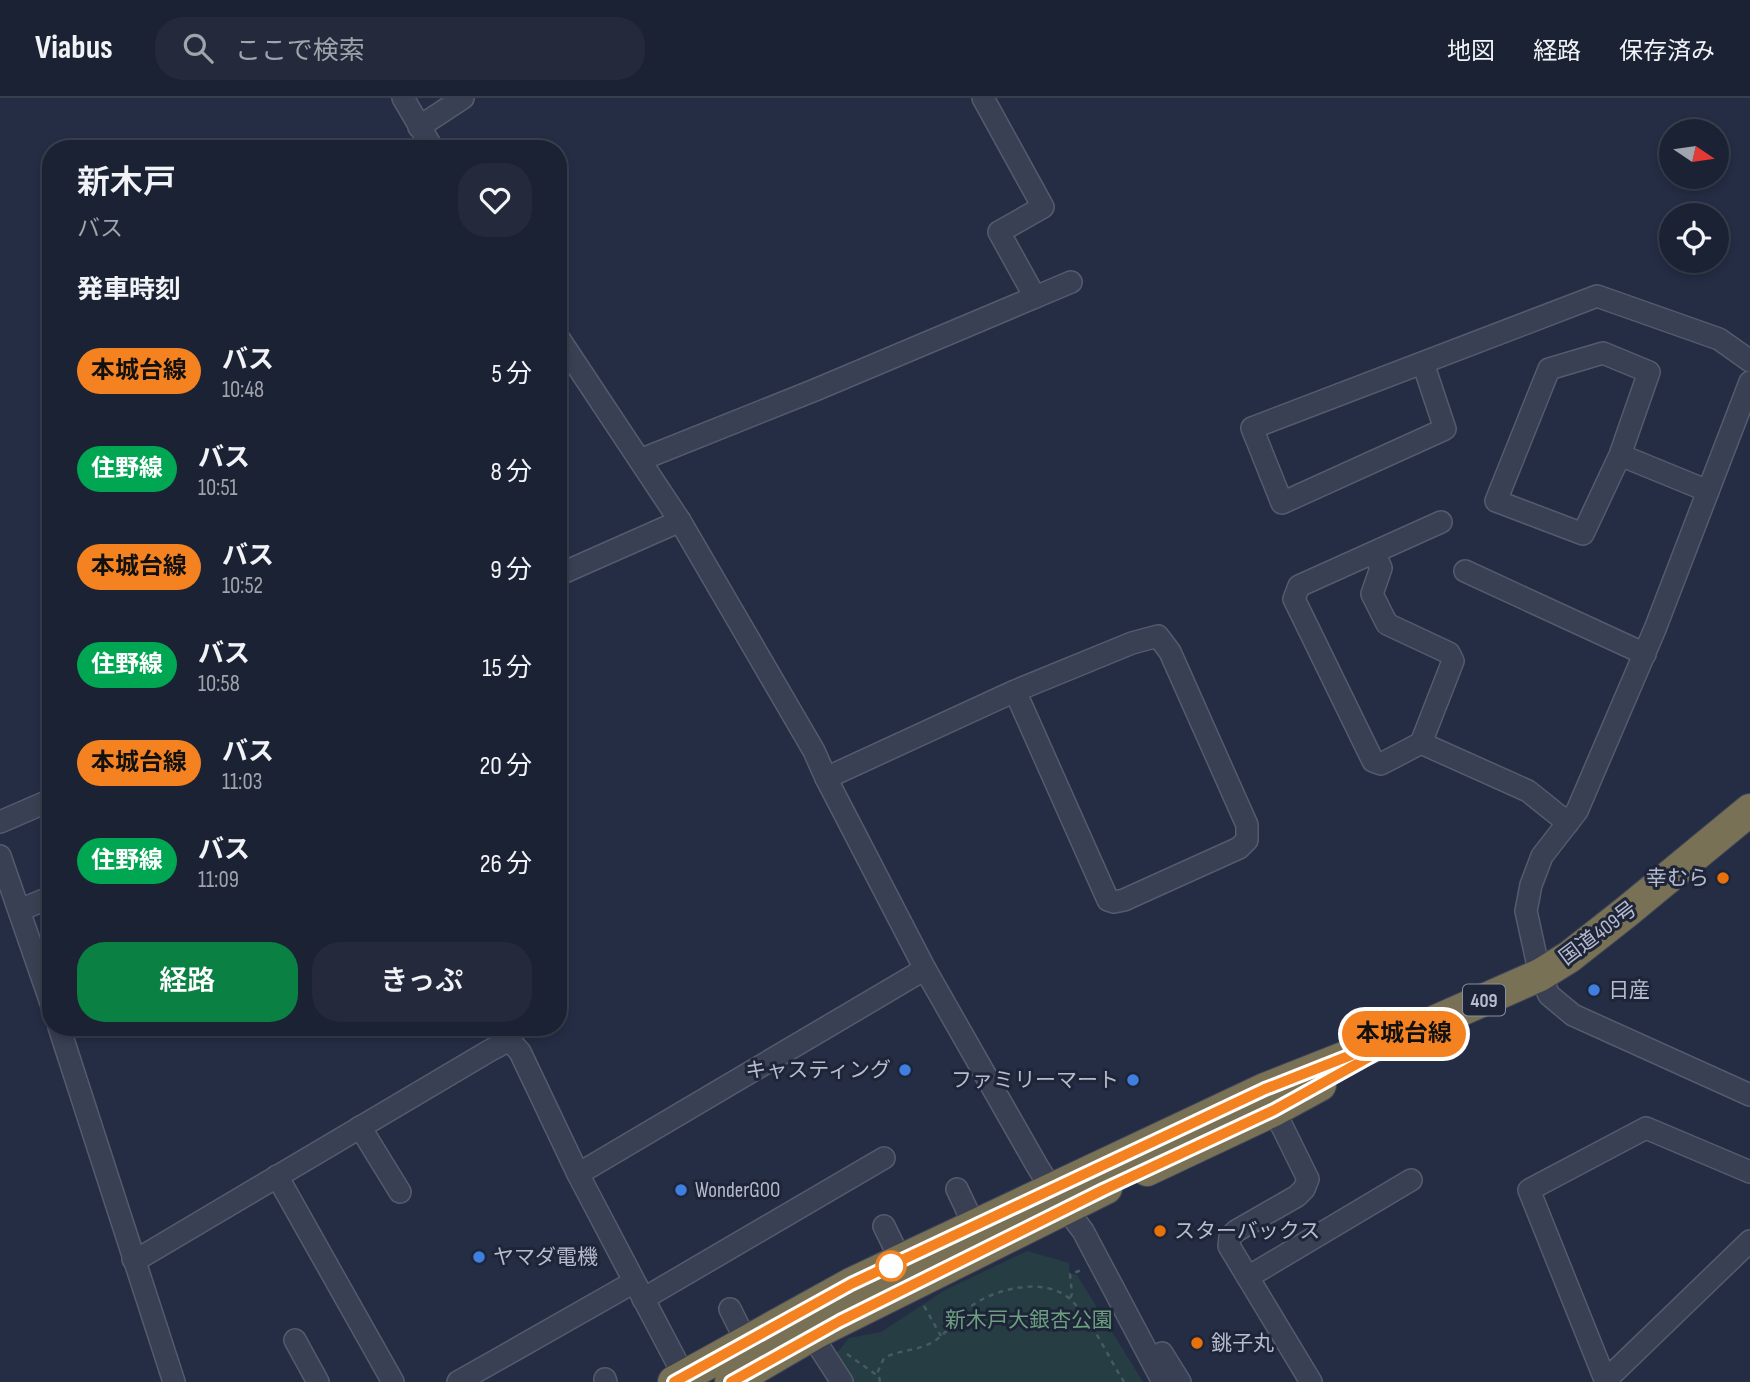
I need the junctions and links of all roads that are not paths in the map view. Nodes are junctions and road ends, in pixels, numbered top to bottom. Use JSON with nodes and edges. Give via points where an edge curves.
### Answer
{"nodes":[{"id":1,"x":402,"y":98,"type":"edge"},
{"id":2,"x":463,"y":98,"type":"edge"},
{"id":3,"x":983,"y":98,"type":"edge"},
{"id":4,"x":419,"y":127,"type":"junction"},
{"id":5,"x":427,"y":140,"type":"edge"},
{"id":6,"x":1071,"y":282,"type":"dead end"},
{"id":7,"x":1035,"y":297,"type":"junction"},
{"id":8,"x":567,"y":350,"type":"edge"},
{"id":9,"x":1750,"y":360,"type":"edge"},
{"id":10,"x":1423,"y":363,"type":"junction"},
{"id":11,"x":1750,"y":382,"type":"edge"},
{"id":12,"x":1620,"y":455,"type":"junction"},
{"id":13,"x":640,"y":460,"type":"junction"},
{"id":14,"x":1708,"y":491,"type":"junction"},
{"id":15,"x":680,"y":521,"type":"junction"},
{"id":16,"x":1441,"y":522,"type":"dead end"},
{"id":17,"x":1374,"y":552,"type":"junction"},
{"id":18,"x":567,"y":571,"type":"edge"},
{"id":19,"x":1465,"y":571,"type":"dead end"},
{"id":20,"x":1645,"y":653,"type":"junction"},
{"id":21,"x":1015,"y":691,"type":"junction"},
{"id":22,"x":1421,"y":743,"type":"junction"},
{"id":23,"x":826,"y":778,"type":"junction"},
{"id":24,"x":42,"y":804,"type":"edge"},
{"id":25,"x":1750,"y":810,"type":"edge"},
{"id":26,"x":0,"y":822,"type":"edge"},
{"id":27,"x":1568,"y":823,"type":"junction"},
{"id":28,"x":0,"y":856,"type":"edge"},
{"id":29,"x":42,"y":901,"type":"edge"},
{"id":30,"x":20,"y":910,"type":"junction"},
{"id":31,"x":925,"y":969,"type":"junction"},
{"id":32,"x":1540,"y":975,"type":"junction"},
{"id":33,"x":42,"y":976,"type":"edge"},
{"id":34,"x":1427,"y":1025,"type":"junction"},
{"id":35,"x":62,"y":1036,"type":"edge"},
{"id":36,"x":1750,"y":1095,"type":"edge"},
{"id":37,"x":1274,"y":1110,"type":"junction"},
{"id":38,"x":360,"y":1127,"type":"junction"},
{"id":39,"x":884,"y":1158,"type":"dead end"},
{"id":40,"x":1750,"y":1172,"type":"edge"},
{"id":41,"x":578,"y":1174,"type":"junction"},
{"id":42,"x":277,"y":1176,"type":"junction"},
{"id":43,"x":1411,"y":1180,"type":"dead end"},
{"id":44,"x":957,"y":1189,"type":"dead end"},
{"id":45,"x":400,"y":1192,"type":"dead end"},
{"id":46,"x":1059,"y":1199,"type":"junction"},
{"id":47,"x":884,"y":1226,"type":"dead end"},
{"id":48,"x":975,"y":1227,"type":"junction"},
{"id":49,"x":1750,"y":1241,"type":"edge"},
{"id":50,"x":131,"y":1251,"type":"junction"},
{"id":51,"x":901,"y":1261,"type":"junction"},
{"id":52,"x":1248,"y":1278,"type":"junction"},
{"id":53,"x":639,"y":1290,"type":"junction"},
{"id":54,"x":730,"y":1309,"type":"dead end"},
{"id":55,"x":1136,"y":1327,"type":"junction"},
{"id":56,"x":817,"y":1332,"type":"junction"},
{"id":57,"x":295,"y":1340,"type":"dead end"},
{"id":58,"x":746,"y":1341,"type":"junction"},
{"id":59,"x":679,"y":1379,"type":"edge"},
{"id":60,"x":1302,"y":1379,"type":"edge"},
{"id":61,"x":1606,"y":1381,"type":"edge"},
{"id":62,"x":174,"y":1382,"type":"edge"},
{"id":63,"x":318,"y":1382,"type":"edge"},
{"id":64,"x":393,"y":1382,"type":"edge"},
{"id":65,"x":457,"y":1382,"type":"edge"},
{"id":66,"x":731,"y":1382,"type":"edge"},
{"id":67,"x":842,"y":1382,"type":"edge"},
{"id":68,"x":1163,"y":1382,"type":"edge"},
{"id":69,"x":1180,"y":1382,"type":"edge"}],
"edges":[{"from":1,"to":4,"type":"street"},
{"from":2,"to":4,"type":"street"},
{"from":3,"to":7,"type":"street","via":[[1043,207],[999,232]]},
{"from":4,"to":5,"type":"street"},
{"from":6,"to":7,"type":"street"},
{"from":7,"to":13,"type":"street"},
{"from":8,"to":13,"type":"street"},
{"from":9,"to":10,"type":"street","via":[[1719,339],[1597,296]]},
{"from":10,"to":10,"type":"street","via":[[1252,428],[1282,503],[1445,429]]},
{"from":11,"to":14,"type":"street"},
{"from":12,"to":12,"type":"street","via":[[1648,372],[1603,353],[1549,369],[1496,502],[1583,534]]},
{"from":12,"to":14,"type":"street"},
{"from":13,"to":15,"type":"street"},
{"from":14,"to":20,"type":"street"},
{"from":15,"to":18,"type":"street"},
{"from":15,"to":23,"type":"street"},
{"from":16,"to":17,"type":"street"},
{"from":17,"to":22,"type":"street","via":[[1381,568],[1372,594],[1387,624],[1450,653],[1453,661]]},
{"from":17,"to":22,"type":"street","via":[[1299,586],[1294,599],[1373,761],[1381,764]]},
{"from":19,"to":20,"type":"street"},
{"from":20,"to":27,"type":"street"},
{"from":21,"to":21,"type":"street","via":[[1151,636],[1163,639],[1249,833],[1247,840],[1239,848],[1124,900],[1108,900]]},
{"from":21,"to":23,"type":"street"},
{"from":22,"to":27,"type":"street","via":[[1528,791]]},
{"from":23,"to":31,"type":"street"},
{"from":24,"to":26,"type":"street"},
{"from":25,"to":32,"type":"highway","name":"国道409号","number":"409","via":[[1625,913]]},
{"from":27,"to":32,"type":"street","via":[[1542,856],[1526,911]]},
{"from":28,"to":30,"type":"street"},
{"from":29,"to":30,"type":"street"},
{"from":30,"to":33,"type":"street"},
{"from":31,"to":41,"type":"street"},
{"from":31,"to":46,"type":"street"},
{"from":32,"to":34,"type":"highway","name":"国道409号","number":"409"},
{"from":32,"to":36,"type":"street","via":[[1549,995],[1573,1014]]},
{"from":34,"to":37,"type":"highway","name":"国道409号","number":"409"},
{"from":34,"to":46,"type":"highway","name":"国道409号","number":"409","via":[[1265,1089]]},
{"from":35,"to":50,"type":"street"},
{"from":37,"to":46,"type":"highway","name":"国道409号","number":"409"},
{"from":37,"to":52,"type":"street","via":[[1308,1180],[1297,1196],[1230,1237],[1233,1256]]},
{"from":38,"to":41,"type":"street","via":[[511,1042]]},
{"from":38,"to":42,"type":"street"},
{"from":38,"to":45,"type":"street"},
{"from":39,"to":53,"type":"street"},
{"from":40,"to":61,"type":"street","via":[[1646,1128],[1529,1190]]},
{"from":41,"to":53,"type":"street"},
{"from":42,"to":50,"type":"street","via":[[143,1256]]},
{"from":42,"to":64,"type":"street"},
{"from":43,"to":52,"type":"street"},
{"from":44,"to":48,"type":"street"},
{"from":46,"to":48,"type":"highway","name":"国道409号","number":"409"},
{"from":46,"to":55,"type":"street","via":[[1083,1231]]},
{"from":46,"to":56,"type":"highway","name":"国道409号","number":"409"},
{"from":47,"to":51,"type":"street"},
{"from":48,"to":51,"type":"highway","name":"国道409号","number":"409"},
{"from":49,"to":61,"type":"street"},
{"from":50,"to":62,"type":"street"},
{"from":51,"to":58,"type":"highway","name":"国道409号","number":"409"},
{"from":52,"to":60,"type":"street"},
{"from":53,"to":59,"type":"street"},
{"from":53,"to":65,"type":"street"},
{"from":54,"to":58,"type":"street"},
{"from":55,"to":68,"type":"street"},
{"from":55,"to":69,"type":"street","via":[[1161,1351]]},
{"from":56,"to":66,"type":"highway","name":"国道409号","number":"409"},
{"from":56,"to":67,"type":"street","via":[[820,1348]]},
{"from":57,"to":63,"type":"street"},
{"from":58,"to":59,"type":"highway","name":"国道409号","number":"409"}]}
